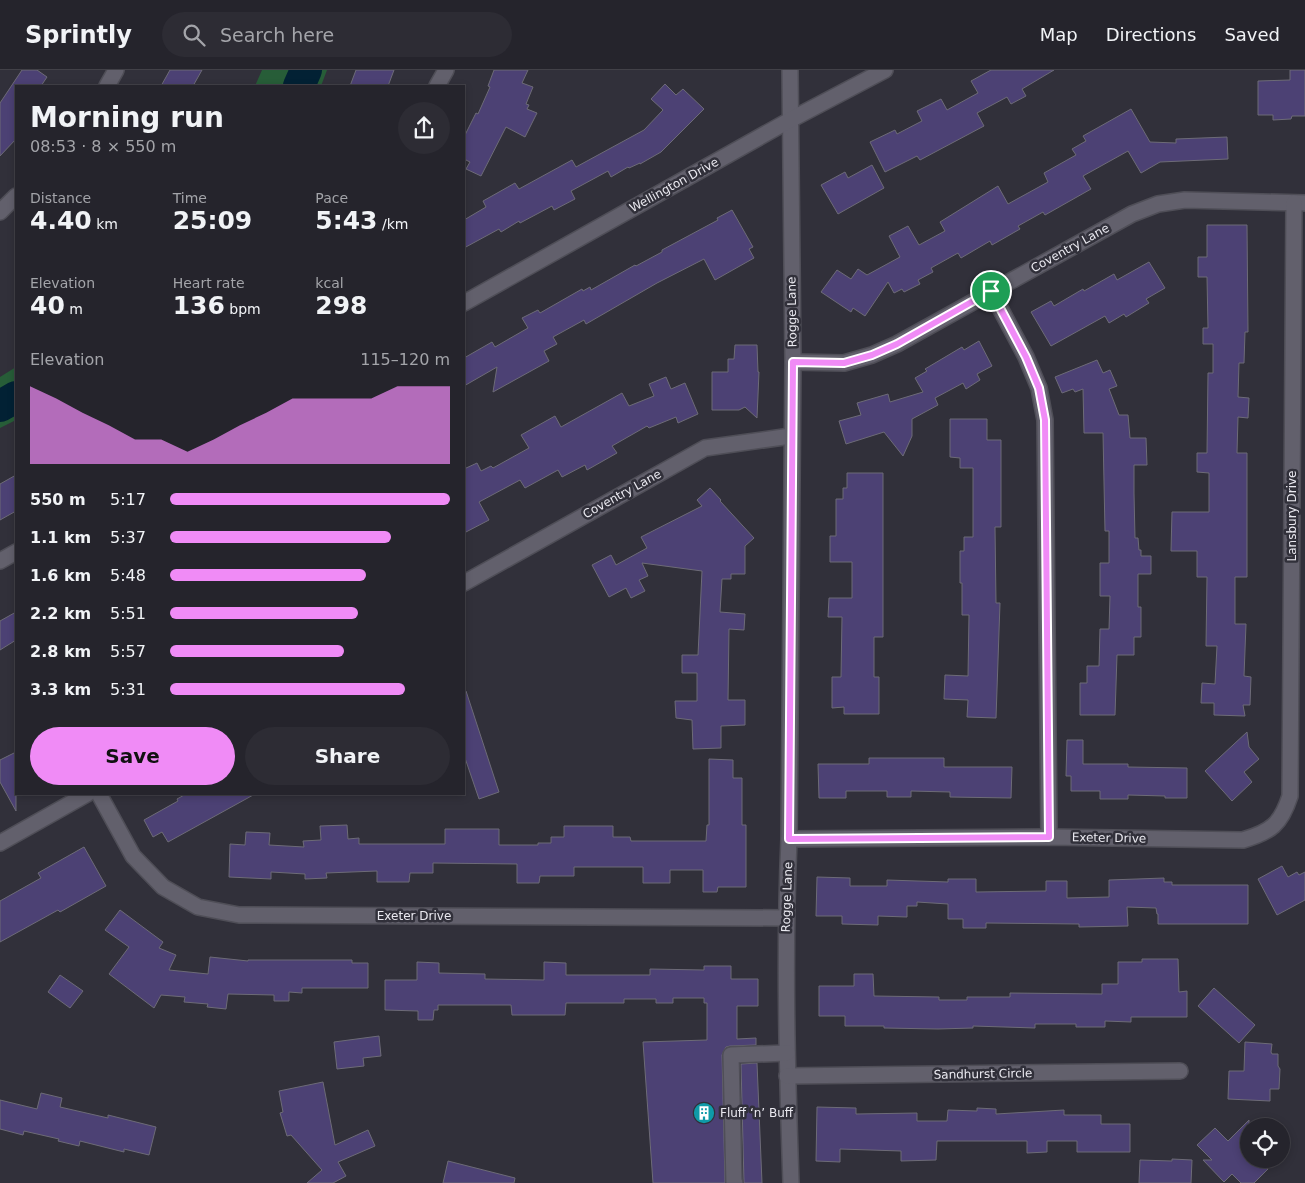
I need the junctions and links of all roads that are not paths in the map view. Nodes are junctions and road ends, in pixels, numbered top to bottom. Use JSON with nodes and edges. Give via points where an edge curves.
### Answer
{"nodes":[{"id":1,"x":116,"y":70,"type":"edge"},
{"id":2,"x":446,"y":70,"type":"edge"},
{"id":3,"x":790,"y":70,"type":"edge"},
{"id":4,"x":885,"y":70,"type":"edge"},
{"id":5,"x":108,"y":85,"type":"edge"},
{"id":6,"x":438,"y":85,"type":"edge"},
{"id":7,"x":790,"y":120,"type":"junction"},
{"id":8,"x":15,"y":197,"type":"edge"},
{"id":9,"x":1300,"y":203,"type":"edge"},
{"id":10,"x":0,"y":212,"type":"edge"},
{"id":11,"x":991,"y":291,"type":"junction"},
{"id":12,"x":465,"y":302,"type":"edge"},
{"id":13,"x":793,"y":362,"type":"junction"},
{"id":14,"x":791,"y":436,"type":"junction"},
{"id":15,"x":15,"y":553,"type":"edge"},
{"id":16,"x":0,"y":561,"type":"edge"},
{"id":17,"x":465,"y":582,"type":"edge"},
{"id":18,"x":85,"y":795,"type":"edge"},
{"id":19,"x":100,"y":795,"type":"edge"},
{"id":20,"x":1275,"y":826,"type":"joint"},
{"id":21,"x":1049,"y":837,"type":"junction"},
{"id":22,"x":789,"y":839,"type":"junction"},
{"id":23,"x":0,"y":843,"type":"edge"},
{"id":24,"x":786,"y":918,"type":"junction"},
{"id":25,"x":787,"y":1053,"type":"junction"},
{"id":26,"x":1180,"y":1071,"type":"dead end"},
{"id":27,"x":787,"y":1076,"type":"junction"},
{"id":28,"x":735,"y":1183,"type":"edge"},
{"id":29,"x":791,"y":1183,"type":"edge"}],
"edges":[{"from":1,"to":5,"type":"street"},
{"from":2,"to":6,"type":"street"},
{"from":3,"to":7,"type":"street","name":"Rogge Lane"},
{"from":4,"to":7,"type":"street","name":"Wellington Drive"},
{"from":7,"to":12,"type":"street","name":"Wellington Drive"},
{"from":7,"to":13,"type":"street","name":"Rogge Lane"},
{"from":8,"to":10,"type":"street"},
{"from":9,"to":11,"type":"street","name":"Coventry Lane","via":[[1185,200],[1158,204],[1132,214]]},
{"from":9,"to":20,"type":"street","name":"Lansbury Drive","via":[[1290,796]]},
{"from":11,"to":13,"type":"street","name":"Coventry Lane","via":[[872,355],[844,363]]},
{"from":11,"to":21,"type":"street","via":[[1039,388],[1045,420]]},
{"from":13,"to":14,"type":"street","name":"Rogge Lane"},
{"from":14,"to":17,"type":"street","name":"Coventry Lane","via":[[705,448]]},
{"from":14,"to":22,"type":"street","name":"Rogge Lane"},
{"from":15,"to":16,"type":"street"},
{"from":18,"to":23,"type":"street"},
{"from":19,"to":24,"type":"street","name":"Exeter Drive","via":[[133,856],[163,887],[198,907],[239,915]]},
{"from":20,"to":21,"type":"street","name":"Exeter Drive","via":[[1261,835],[1243,840]]},
{"from":21,"to":22,"type":"street","name":"Exeter Drive"},
{"from":22,"to":24,"type":"street","name":"Rogge Lane"},
{"from":24,"to":25,"type":"street","name":"Rogge Lane"},
{"from":25,"to":27,"type":"street","name":"Rogge Lane"},
{"from":25,"to":28,"type":"street","via":[[731,1055]]},
{"from":26,"to":27,"type":"street","name":"Sandhurst Circle"},
{"from":27,"to":29,"type":"street","name":"Rogge Lane"}]}
